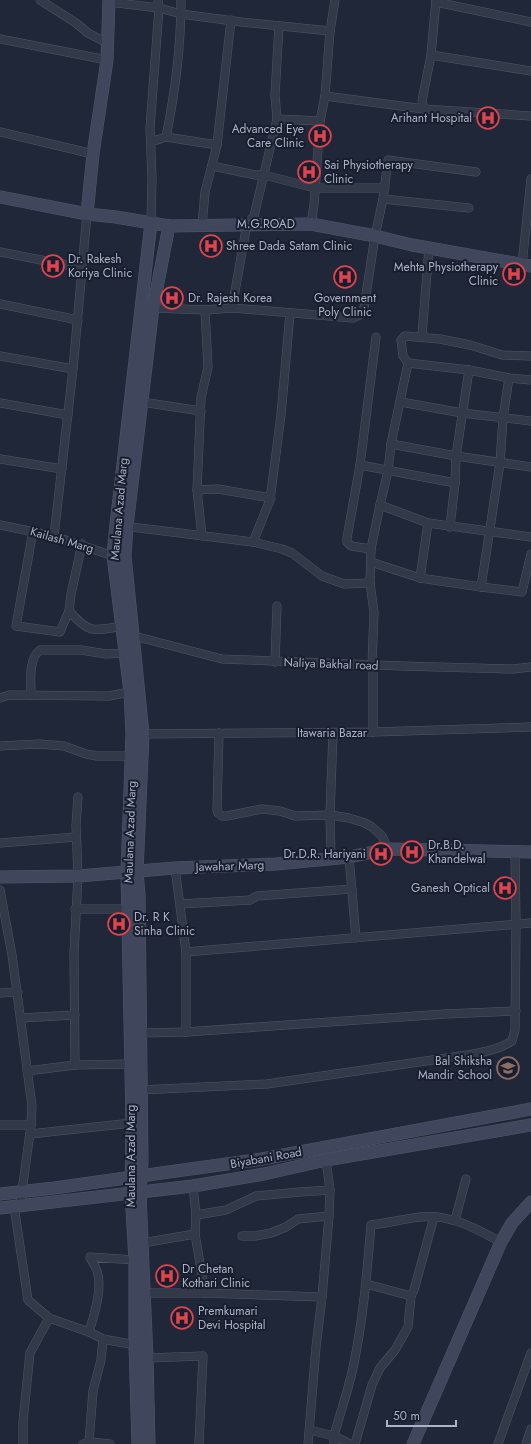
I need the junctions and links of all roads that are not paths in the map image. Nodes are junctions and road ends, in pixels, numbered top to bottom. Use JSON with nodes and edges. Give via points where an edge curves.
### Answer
{"nodes":[{"id":1,"x":40,"y":0,"type":"edge"},
{"id":2,"x":181,"y":0,"type":"edge"},
{"id":3,"x":336,"y":0,"type":"edge"},
{"id":4,"x":109,"y":1,"type":"edge"},
{"id":5,"x":436,"y":1,"type":"edge"},
{"id":6,"x":158,"y":4,"type":"edge"},
{"id":7,"x":181,"y":14,"type":"junction"},
{"id":8,"x":231,"y":20,"type":"junction"},
{"id":9,"x":531,"y":22,"type":"edge"},
{"id":10,"x":279,"y":26,"type":"junction"},
{"id":11,"x":330,"y":31,"type":"junction"},
{"id":12,"x":0,"y":39,"type":"edge"},
{"id":13,"x":107,"y":43,"type":"junction"},
{"id":14,"x":431,"y":55,"type":"junction"},
{"id":15,"x":107,"y":60,"type":"junction"},
{"id":16,"x":531,"y":71,"type":"edge"},
{"id":17,"x":325,"y":96,"type":"junction"},
{"id":18,"x":424,"y":109,"type":"junction"},
{"id":19,"x":531,"y":116,"type":"edge"},
{"id":20,"x":277,"y":119,"type":"junction"},
{"id":21,"x":320,"y":121,"type":"junction"},
{"id":22,"x":0,"y":132,"type":"edge"},
{"id":23,"x":166,"y":137,"type":"junction"},
{"id":24,"x":152,"y":141,"type":"junction"},
{"id":25,"x":217,"y":145,"type":"junction"},
{"id":26,"x":93,"y":154,"type":"junction"},
{"id":27,"x":212,"y":166,"type":"junction"},
{"id":28,"x":476,"y":172,"type":"dead end"},
{"id":29,"x":264,"y":175,"type":"junction"},
{"id":30,"x":531,"y":179,"type":"edge"},
{"id":31,"x":315,"y":188,"type":"junction"},
{"id":32,"x":385,"y":188,"type":"junction"},
{"id":33,"x":530,"y":193,"type":"edge"},
{"id":34,"x":0,"y":197,"type":"edge"},
{"id":35,"x":383,"y":199,"type":"junction"},
{"id":36,"x":469,"y":208,"type":"dead end"},
{"id":37,"x":87,"y":214,"type":"junction"},
{"id":38,"x":151,"y":223,"type":"junction"},
{"id":39,"x":247,"y":224,"type":"junction"},
{"id":40,"x":311,"y":224,"type":"junction"},
{"id":41,"x":169,"y":226,"type":"junction"},
{"id":42,"x":202,"y":226,"type":"junction"},
{"id":43,"x":375,"y":236,"type":"junction"},
{"id":44,"x":429,"y":248,"type":"junction"},
{"id":45,"x":0,"y":252,"type":"edge"},
{"id":46,"x":526,"y":265,"type":"edge"},
{"id":47,"x":82,"y":268,"type":"junction"},
{"id":48,"x":0,"y":304,"type":"edge"},
{"id":49,"x":154,"y":308,"type":"junction"},
{"id":50,"x":232,"y":308,"type":"junction"},
{"id":51,"x":205,"y":310,"type":"junction"},
{"id":52,"x":290,"y":314,"type":"junction"},
{"id":53,"x":78,"y":320,"type":"junction"},
{"id":54,"x":419,"y":337,"type":"junction"},
{"id":55,"x":376,"y":338,"type":"dead end"},
{"id":56,"x":0,"y":356,"type":"edge"},
{"id":57,"x":531,"y":356,"type":"edge"},
{"id":58,"x":408,"y":363,"type":"junction"},
{"id":59,"x":73,"y":369,"type":"junction"},
{"id":60,"x":469,"y":370,"type":"junction"},
{"id":61,"x":509,"y":378,"type":"junction"},
{"id":62,"x":531,"y":380,"type":"edge"},
{"id":63,"x":142,"y":402,"type":"junction"},
{"id":64,"x":401,"y":402,"type":"junction"},
{"id":65,"x":0,"y":403,"type":"edge"},
{"id":66,"x":201,"y":410,"type":"junction"},
{"id":67,"x":462,"y":413,"type":"junction"},
{"id":68,"x":68,"y":414,"type":"junction"},
{"id":69,"x":503,"y":418,"type":"junction"},
{"id":70,"x":531,"y":421,"type":"edge"},
{"id":71,"x":391,"y":444,"type":"junction"},
{"id":72,"x":456,"y":456,"type":"junction"},
{"id":73,"x":0,"y":459,"type":"edge"},
{"id":74,"x":500,"y":462,"type":"junction"},
{"id":75,"x":360,"y":465,"type":"junction"},
{"id":76,"x":531,"y":467,"type":"edge"},
{"id":77,"x":62,"y":469,"type":"junction"},
{"id":78,"x":388,"y":471,"type":"junction"},
{"id":79,"x":455,"y":483,"type":"junction"},
{"id":80,"x":197,"y":490,"type":"junction"},
{"id":81,"x":271,"y":498,"type":"junction"},
{"id":82,"x":380,"y":505,"type":"junction"},
{"id":83,"x":428,"y":523,"type":"junction"},
{"id":84,"x":0,"y":525,"type":"edge"},
{"id":85,"x":121,"y":525,"type":"junction"},
{"id":86,"x":450,"y":527,"type":"junction"},
{"id":87,"x":33,"y":531,"type":"junction"},
{"id":88,"x":490,"y":532,"type":"junction"},
{"id":89,"x":54,"y":536,"type":"junction"},
{"id":90,"x":202,"y":536,"type":"junction"},
{"id":91,"x":531,"y":537,"type":"edge"},
{"id":92,"x":253,"y":542,"type":"junction"},
{"id":93,"x":82,"y":544,"type":"junction"},
{"id":94,"x":371,"y":549,"type":"junction"},
{"id":95,"x":531,"y":554,"type":"edge"},
{"id":96,"x":119,"y":556,"type":"junction"},
{"id":97,"x":371,"y":562,"type":"junction"},
{"id":98,"x":420,"y":578,"type":"junction"},
{"id":99,"x":370,"y":583,"type":"junction"},
{"id":100,"x":481,"y":587,"type":"junction"},
{"id":101,"x":277,"y":606,"type":"dead end"},
{"id":102,"x":69,"y":611,"type":"junction"},
{"id":103,"x":122,"y":626,"type":"junction"},
{"id":104,"x":134,"y":636,"type":"junction"},
{"id":105,"x":126,"y":653,"type":"junction"},
{"id":106,"x":275,"y":662,"type":"junction"},
{"id":107,"x":373,"y":665,"type":"junction"},
{"id":108,"x":531,"y":667,"type":"edge"},
{"id":109,"x":130,"y":692,"type":"junction"},
{"id":110,"x":31,"y":695,"type":"junction"},
{"id":111,"x":0,"y":698,"type":"edge"},
{"id":112,"x":531,"y":728,"type":"edge"},
{"id":113,"x":373,"y":732,"type":"junction"},
{"id":114,"x":333,"y":733,"type":"junction"},
{"id":115,"x":138,"y":734,"type":"junction"},
{"id":116,"x":218,"y":734,"type":"junction"},
{"id":117,"x":0,"y":746,"type":"edge"},
{"id":118,"x":138,"y":756,"type":"junction"},
{"id":119,"x":78,"y":797,"type":"dead end"},
{"id":120,"x":330,"y":815,"type":"junction"},
{"id":121,"x":76,"y":837,"type":"junction"},
{"id":122,"x":0,"y":843,"type":"edge"},
{"id":123,"x":388,"y":848,"type":"junction"},
{"id":124,"x":515,"y":852,"type":"junction"},
{"id":125,"x":531,"y":852,"type":"edge"},
{"id":126,"x":349,"y":857,"type":"junction"},
{"id":127,"x":331,"y":859,"type":"junction"},
{"id":128,"x":175,"y":868,"type":"junction"},
{"id":129,"x":132,"y":872,"type":"junction"},
{"id":130,"x":78,"y":876,"type":"junction"},
{"id":131,"x":0,"y":877,"type":"edge"},
{"id":132,"x":352,"y":888,"type":"junction"},
{"id":133,"x":0,"y":890,"type":"edge"},
{"id":134,"x":180,"y":904,"type":"junction"},
{"id":135,"x":75,"y":909,"type":"junction"},
{"id":136,"x":128,"y":909,"type":"junction"},
{"id":137,"x":531,"y":924,"type":"edge"},
{"id":138,"x":516,"y":925,"type":"junction"},
{"id":139,"x":356,"y":938,"type":"junction"},
{"id":140,"x":186,"y":952,"type":"junction"},
{"id":141,"x":18,"y":992,"type":"junction"},
{"id":142,"x":0,"y":993,"type":"edge"},
{"id":143,"x":516,"y":1011,"type":"junction"},
{"id":144,"x":75,"y":1015,"type":"junction"},
{"id":145,"x":21,"y":1018,"type":"junction"},
{"id":146,"x":186,"y":1032,"type":"junction"},
{"id":147,"x":140,"y":1033,"type":"junction"},
{"id":148,"x":130,"y":1064,"type":"junction"},
{"id":149,"x":75,"y":1065,"type":"junction"},
{"id":150,"x":27,"y":1071,"type":"junction"},
{"id":151,"x":140,"y":1090,"type":"junction"},
{"id":152,"x":531,"y":1109,"type":"edge"},
{"id":153,"x":132,"y":1123,"type":"junction"},
{"id":154,"x":531,"y":1124,"type":"edge"},
{"id":155,"x":0,"y":1125,"type":"edge"},
{"id":156,"x":31,"y":1125,"type":"junction"},
{"id":157,"x":30,"y":1134,"type":"junction"},
{"id":158,"x":326,"y":1160,"type":"junction"},
{"id":159,"x":137,"y":1176,"type":"junction"},
{"id":160,"x":466,"y":1179,"type":"dead end"},
{"id":161,"x":193,"y":1186,"type":"junction"},
{"id":162,"x":330,"y":1190,"type":"junction"},
{"id":163,"x":22,"y":1191,"type":"junction"},
{"id":164,"x":136,"y":1193,"type":"junction"},
{"id":165,"x":0,"y":1194,"type":"edge"},
{"id":166,"x":531,"y":1202,"type":"edge"},
{"id":167,"x":17,"y":1206,"type":"junction"},
{"id":168,"x":0,"y":1208,"type":"edge"},
{"id":169,"x":196,"y":1215,"type":"junction"},
{"id":170,"x":329,"y":1216,"type":"junction"},
{"id":171,"x":434,"y":1217,"type":"junction"},
{"id":172,"x":455,"y":1220,"type":"junction"},
{"id":173,"x":195,"y":1234,"type":"junction"},
{"id":174,"x":242,"y":1236,"type":"dead end"},
{"id":175,"x":501,"y":1242,"type":"junction"},
{"id":176,"x":142,"y":1243,"type":"junction"},
{"id":177,"x":135,"y":1260,"type":"junction"},
{"id":178,"x":366,"y":1284,"type":"junction"},
{"id":179,"x":144,"y":1293,"type":"junction"},
{"id":180,"x":205,"y":1293,"type":"junction"},
{"id":181,"x":411,"y":1296,"type":"junction"},
{"id":182,"x":322,"y":1297,"type":"junction"},
{"id":183,"x":49,"y":1318,"type":"junction"},
{"id":184,"x":89,"y":1332,"type":"junction"},
{"id":185,"x":103,"y":1339,"type":"junction"},
{"id":186,"x":134,"y":1345,"type":"junction"},
{"id":187,"x":531,"y":1353,"type":"edge"},
{"id":188,"x":147,"y":1358,"type":"junction"},
{"id":189,"x":529,"y":1365,"type":"edge"},
{"id":190,"x":531,"y":1428,"type":"edge"},
{"id":191,"x":310,"y":1430,"type":"junction"},
{"id":192,"x":334,"y":1440,"type":"edge"},
{"id":193,"x":86,"y":1443,"type":"edge"},
{"id":194,"x":23,"y":1444,"type":"edge"},
{"id":195,"x":110,"y":1444,"type":"edge"},
{"id":196,"x":138,"y":1444,"type":"edge"},
{"id":197,"x":149,"y":1444,"type":"edge"},
{"id":198,"x":199,"y":1444,"type":"edge"},
{"id":199,"x":308,"y":1444,"type":"edge"},
{"id":200,"x":350,"y":1444,"type":"edge"},
{"id":201,"x":355,"y":1444,"type":"edge"},
{"id":202,"x":413,"y":1444,"type":"edge"},
{"id":203,"x":498,"y":1444,"type":"edge"},
{"id":204,"x":526,"y":1444,"type":"edge"}],
"edges":[{"from":1,"to":13,"type":"street"},
{"from":2,"to":7,"type":"street"},
{"from":3,"to":11,"type":"street"},
{"from":4,"to":6,"type":"street"},
{"from":4,"to":13,"type":"street"},
{"from":5,"to":9,"type":"street"},
{"from":5,"to":14,"type":"street"},
{"from":6,"to":7,"type":"street"},
{"from":6,"to":24,"type":"street","via":[[150,128]]},
{"from":7,"to":8,"type":"street"},
{"from":7,"to":23,"type":"street","via":[[176,79]]},
{"from":8,"to":10,"type":"street"},
{"from":8,"to":25,"type":"street"},
{"from":10,"to":11,"type":"street"},
{"from":10,"to":20,"type":"street","via":[[275,95]]},
{"from":11,"to":17,"type":"street"},
{"from":12,"to":15,"type":"street"},
{"from":13,"to":15,"type":"street"},
{"from":14,"to":16,"type":"street"},
{"from":14,"to":18,"type":"street","via":[[422,101]]},
{"from":15,"to":26,"type":"street"},
{"from":17,"to":18,"type":"street"},
{"from":17,"to":21,"type":"street"},
{"from":18,"to":19,"type":"street"},
{"from":20,"to":21,"type":"street"},
{"from":20,"to":29,"type":"street"},
{"from":21,"to":31,"type":"street"},
{"from":22,"to":26,"type":"street"},
{"from":23,"to":24,"type":"street"},
{"from":23,"to":25,"type":"street"},
{"from":24,"to":38,"type":"street"},
{"from":25,"to":27,"type":"street"},
{"from":26,"to":37,"type":"street"},
{"from":27,"to":29,"type":"street"},
{"from":27,"to":42,"type":"street","via":[[205,192]]},
{"from":28,"to":32,"type":"street","via":[[388,160]]},
{"from":29,"to":31,"type":"street"},
{"from":29,"to":39,"type":"street","via":[[254,216]]},
{"from":30,"to":33,"type":"street"},
{"from":31,"to":32,"type":"street"},
{"from":31,"to":40,"type":"street"},
{"from":32,"to":35,"type":"street"},
{"from":33,"to":46,"type":"street"},
{"from":34,"to":37,"type":"street","name":"M.G.ROAD"},
{"from":35,"to":36,"type":"street"},
{"from":35,"to":43,"type":"street"},
{"from":37,"to":38,"type":"street","name":"M.G.ROAD"},
{"from":37,"to":47,"type":"street"},
{"from":38,"to":41,"type":"street","name":"M.G.ROAD"},
{"from":38,"to":85,"type":"street","name":"Maulana Azad Marg"},
{"from":39,"to":40,"type":"street","name":"M.G.ROAD"},
{"from":39,"to":42,"type":"street","name":"M.G.ROAD"},
{"from":39,"to":50,"type":"street"},
{"from":40,"to":43,"type":"street","name":"M.G.ROAD"},
{"from":41,"to":42,"type":"street","name":"M.G.ROAD"},
{"from":41,"to":49,"type":"street","name":"Maulana Azad Marg"},
{"from":43,"to":44,"type":"street","name":"M.G.ROAD"},
{"from":43,"to":52,"type":"street","via":[[364,308],[359,316],[353,318]]},
{"from":44,"to":46,"type":"street","name":"M.G.ROAD"},
{"from":44,"to":54,"type":"street","via":[[422,335]]},
{"from":45,"to":47,"type":"street"},
{"from":47,"to":53,"type":"street"},
{"from":48,"to":53,"type":"street"},
{"from":49,"to":51,"type":"street"},
{"from":49,"to":63,"type":"street","name":"Maulana Azad Marg"},
{"from":50,"to":51,"type":"street"},
{"from":50,"to":52,"type":"street"},
{"from":51,"to":66,"type":"street","via":[[208,367]]},
{"from":52,"to":81,"type":"street"},
{"from":53,"to":59,"type":"street"},
{"from":54,"to":57,"type":"street","via":[[470,345],[502,355]]},
{"from":54,"to":58,"type":"street","via":[[405,336],[401,340],[403,356]]},
{"from":55,"to":75,"type":"street"},
{"from":56,"to":59,"type":"street"},
{"from":58,"to":60,"type":"street"},
{"from":58,"to":64,"type":"street"},
{"from":59,"to":68,"type":"street"},
{"from":60,"to":61,"type":"street"},
{"from":60,"to":67,"type":"street"},
{"from":61,"to":62,"type":"street"},
{"from":61,"to":69,"type":"street"},
{"from":63,"to":66,"type":"street"},
{"from":63,"to":85,"type":"street","name":"Maulana Azad Marg"},
{"from":64,"to":67,"type":"street"},
{"from":64,"to":71,"type":"street"},
{"from":65,"to":68,"type":"street"},
{"from":66,"to":80,"type":"street"},
{"from":67,"to":69,"type":"street"},
{"from":67,"to":72,"type":"street"},
{"from":68,"to":77,"type":"street"},
{"from":69,"to":70,"type":"street"},
{"from":69,"to":74,"type":"street"},
{"from":71,"to":72,"type":"street"},
{"from":71,"to":78,"type":"street"},
{"from":72,"to":74,"type":"street"},
{"from":72,"to":79,"type":"street"},
{"from":73,"to":77,"type":"street"},
{"from":74,"to":76,"type":"street"},
{"from":74,"to":88,"type":"street"},
{"from":75,"to":78,"type":"street"},
{"from":75,"to":94,"type":"street","via":[[347,542],[351,546]]},
{"from":77,"to":89,"type":"street"},
{"from":78,"to":79,"type":"street"},
{"from":78,"to":82,"type":"street"},
{"from":79,"to":86,"type":"street"},
{"from":80,"to":81,"type":"street","via":[[218,489]]},
{"from":80,"to":90,"type":"street"},
{"from":81,"to":92,"type":"street"},
{"from":82,"to":83,"type":"street"},
{"from":82,"to":94,"type":"street"},
{"from":83,"to":86,"type":"street"},
{"from":83,"to":98,"type":"street"},
{"from":84,"to":87,"type":"street","name":"Kailash Marg"},
{"from":85,"to":90,"type":"street"},
{"from":85,"to":96,"type":"street","name":"Maulana Azad Marg"},
{"from":86,"to":88,"type":"street"},
{"from":87,"to":89,"type":"street","name":"Kailash Marg"},
{"from":87,"to":102,"type":"street","via":[[16,626],[60,632]]},
{"from":88,"to":91,"type":"street"},
{"from":88,"to":100,"type":"street"},
{"from":89,"to":93,"type":"street","name":"Kailash Marg"},
{"from":90,"to":92,"type":"street"},
{"from":92,"to":99,"type":"street","via":[[292,553],[322,576],[332,580],[344,584]]},
{"from":93,"to":96,"type":"street","name":"Kailash Marg"},
{"from":93,"to":102,"type":"street"},
{"from":94,"to":97,"type":"street"},
{"from":95,"to":100,"type":"street","via":[[522,592]]},
{"from":96,"to":103,"type":"street","name":"Maulana Azad Marg"},
{"from":96,"to":104,"type":"street","name":"Maulana Azad Marg"},
{"from":97,"to":98,"type":"street"},
{"from":97,"to":99,"type":"street"},
{"from":98,"to":100,"type":"street"},
{"from":99,"to":107,"type":"street","via":[[374,612]]},
{"from":101,"to":106,"type":"street"},
{"from":102,"to":103,"type":"street","via":[[81,624],[96,631]]},
{"from":103,"to":105,"type":"street","name":"Maulana Azad Marg"},
{"from":104,"to":106,"type":"street","name":"Naliya Bakhal road","via":[[222,659]]},
{"from":104,"to":115,"type":"street","name":"Maulana Azad Marg"},
{"from":105,"to":109,"type":"street","name":"Maulana Azad Marg"},
{"from":105,"to":110,"type":"street","via":[[40,650],[33,660]]},
{"from":106,"to":107,"type":"street","name":"Naliya Bakhal road"},
{"from":107,"to":108,"type":"street","name":"Naliya Bakhal road","via":[[513,669]]},
{"from":107,"to":113,"type":"street"},
{"from":109,"to":110,"type":"street","via":[[109,696]]},
{"from":109,"to":115,"type":"street","name":"Maulana Azad Marg"},
{"from":110,"to":111,"type":"street","via":[[9,695]]},
{"from":112,"to":113,"type":"street","name":"Itawaria Bazar"},
{"from":113,"to":114,"type":"street","name":"Itawaria Bazar"},
{"from":114,"to":116,"type":"street","name":"Itawaria Bazar"},
{"from":114,"to":120,"type":"street"},
{"from":115,"to":116,"type":"street","name":"Itawaria Bazar"},
{"from":115,"to":118,"type":"street","name":"Maulana Azad Marg"},
{"from":116,"to":120,"type":"street","via":[[216,810],[222,816],[262,809],[295,816]]},
{"from":117,"to":118,"type":"street","via":[[39,744],[64,746],[97,756]]},
{"from":118,"to":129,"type":"street","name":"Maulana Azad Marg"},
{"from":119,"to":121,"type":"street"},
{"from":120,"to":123,"type":"street","via":[[365,823],[382,836]]},
{"from":120,"to":127,"type":"street"},
{"from":121,"to":122,"type":"street"},
{"from":121,"to":130,"type":"street"},
{"from":123,"to":124,"type":"street","name":"Jawahar Marg"},
{"from":123,"to":126,"type":"street","name":"Jawahar Marg"},
{"from":124,"to":125,"type":"street","name":"Jawahar Marg"},
{"from":124,"to":138,"type":"street"},
{"from":126,"to":127,"type":"street","name":"Jawahar Marg"},
{"from":126,"to":132,"type":"street"},
{"from":127,"to":128,"type":"street","name":"Jawahar Marg"},
{"from":128,"to":129,"type":"street","name":"Jawahar Marg"},
{"from":128,"to":134,"type":"street"},
{"from":129,"to":130,"type":"street","name":"Jawahar Marg"},
{"from":129,"to":136,"type":"street","name":"Maulana Azad Marg"},
{"from":129,"to":147,"type":"street","name":"Maulana Azad Marg","via":[[139,894]]},
{"from":130,"to":131,"type":"street","name":"Jawahar Marg"},
{"from":130,"to":135,"type":"street"},
{"from":132,"to":134,"type":"street","via":[[257,896],[250,900]]},
{"from":132,"to":139,"type":"street"},
{"from":133,"to":141,"type":"street"},
{"from":134,"to":140,"type":"street"},
{"from":135,"to":136,"type":"street"},
{"from":135,"to":144,"type":"street"},
{"from":136,"to":148,"type":"street","name":"Maulana Azad Marg"},
{"from":137,"to":138,"type":"street"},
{"from":138,"to":139,"type":"street"},
{"from":138,"to":143,"type":"street"},
{"from":139,"to":140,"type":"street"},
{"from":140,"to":146,"type":"street"},
{"from":141,"to":142,"type":"street"},
{"from":141,"to":145,"type":"street"},
{"from":143,"to":146,"type":"street","via":[[437,1014]]},
{"from":143,"to":151,"type":"street","via":[[512,1041],[493,1050],[267,1084]]},
{"from":144,"to":145,"type":"street"},
{"from":144,"to":149,"type":"street"},
{"from":145,"to":150,"type":"street"},
{"from":146,"to":147,"type":"street"},
{"from":147,"to":151,"type":"street","name":"Maulana Azad Marg"},
{"from":148,"to":149,"type":"street"},
{"from":148,"to":153,"type":"street","name":"Maulana Azad Marg"},
{"from":149,"to":150,"type":"street"},
{"from":150,"to":156,"type":"street","via":[[32,1106]]},
{"from":151,"to":159,"type":"street","name":"Maulana Azad Marg"},
{"from":152,"to":159,"type":"street","name":"Biyabani Road","via":[[262,1159]]},
{"from":153,"to":157,"type":"street"},
{"from":153,"to":159,"type":"street","name":"Maulana Azad Marg"},
{"from":154,"to":158,"type":"street","name":"Biyabani Road"},
{"from":155,"to":156,"type":"street"},
{"from":156,"to":157,"type":"street"},
{"from":157,"to":163,"type":"street"},
{"from":158,"to":161,"type":"street","name":"Biyabani Road"},
{"from":158,"to":162,"type":"street"},
{"from":159,"to":163,"type":"street","name":"Biyabani Road"},
{"from":159,"to":164,"type":"street","name":"Maulana Azad Marg"},
{"from":160,"to":172,"type":"street"},
{"from":161,"to":164,"type":"street","name":"Biyabani Road"},
{"from":161,"to":169,"type":"street"},
{"from":162,"to":169,"type":"street","via":[[256,1196],[226,1210]]},
{"from":162,"to":170,"type":"street"},
{"from":163,"to":165,"type":"street","name":"Biyabani Road"},
{"from":163,"to":167,"type":"street"},
{"from":164,"to":167,"type":"street","name":"Biyabani Road"},
{"from":164,"to":176,"type":"street","name":"Maulana Azad Marg"},
{"from":164,"to":177,"type":"street","name":"Maulana Azad Marg"},
{"from":166,"to":175,"type":"street","via":[[512,1223]]},
{"from":167,"to":168,"type":"street","name":"Biyabani Road"},
{"from":167,"to":183,"type":"street","via":[[28,1300]]},
{"from":169,"to":173,"type":"street"},
{"from":170,"to":174,"type":"street","via":[[298,1219],[271,1233]]},
{"from":170,"to":182,"type":"street"},
{"from":171,"to":172,"type":"street"},
{"from":171,"to":178,"type":"street","via":[[420,1216],[371,1225]]},
{"from":171,"to":181,"type":"street"},
{"from":172,"to":175,"type":"street"},
{"from":173,"to":176,"type":"street"},
{"from":173,"to":180,"type":"street"},
{"from":175,"to":202,"type":"street"},
{"from":176,"to":179,"type":"street","name":"Maulana Azad Marg"},
{"from":177,"to":184,"type":"street","via":[[90,1257],[98,1272],[98,1289]]},
{"from":177,"to":186,"type":"street","name":"Maulana Azad Marg"},
{"from":178,"to":181,"type":"street"},
{"from":178,"to":192,"type":"street","via":[[353,1370]]},
{"from":179,"to":180,"type":"street"},
{"from":179,"to":188,"type":"street","name":"Maulana Azad Marg"},
{"from":180,"to":182,"type":"street"},
{"from":181,"to":201,"type":"street","via":[[408,1327],[395,1350],[380,1368],[372,1385]]},
{"from":182,"to":191,"type":"street"},
{"from":183,"to":184,"type":"street"},
{"from":183,"to":194,"type":"street","via":[[30,1353]]},
{"from":184,"to":185,"type":"street"},
{"from":185,"to":186,"type":"street"},
{"from":185,"to":193,"type":"street"},
{"from":186,"to":196,"type":"street","name":"Maulana Azad Marg"},
{"from":187,"to":189,"type":"street"},
{"from":188,"to":197,"type":"street","name":"Maulana Azad Marg"},
{"from":188,"to":198,"type":"street","via":[[203,1356]]},
{"from":189,"to":203,"type":"street"},
{"from":190,"to":204,"type":"street"},
{"from":191,"to":192,"type":"street"},
{"from":191,"to":199,"type":"street"},
{"from":192,"to":200,"type":"street"},
{"from":193,"to":195,"type":"street"}]}
